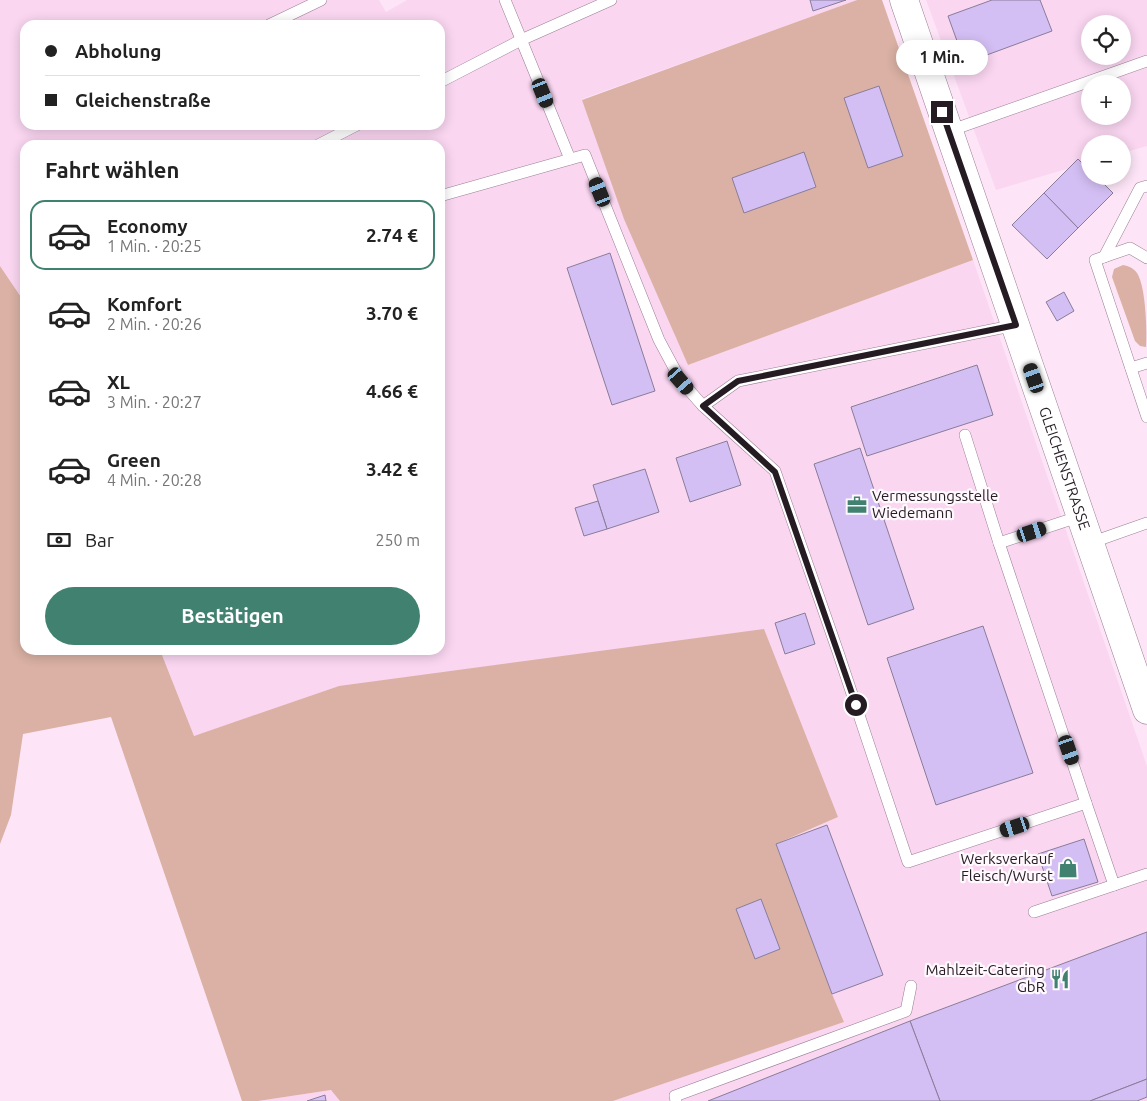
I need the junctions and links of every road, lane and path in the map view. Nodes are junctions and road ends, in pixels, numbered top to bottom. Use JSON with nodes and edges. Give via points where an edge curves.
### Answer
{"nodes":[{"id":1,"x":321,"y":0,"type":"edge"},
{"id":2,"x":505,"y":0,"type":"edge"},
{"id":3,"x":611,"y":0,"type":"edge"},
{"id":4,"x":904,"y":0,"type":"edge"},
{"id":5,"x":279,"y":20,"type":"edge"},
{"id":6,"x":521,"y":40,"type":"junction"},
{"id":7,"x":1147,"y":61,"type":"edge"},
{"id":8,"x":445,"y":79,"type":"edge"},
{"id":9,"x":347,"y":130,"type":"edge"},
{"id":10,"x":949,"y":131,"type":"junction"},
{"id":11,"x":328,"y":140,"type":"edge"},
{"id":12,"x":570,"y":159,"type":"junction"},
{"id":13,"x":1147,"y":186,"type":"edge"},
{"id":14,"x":445,"y":195,"type":"edge"},
{"id":15,"x":1104,"y":257,"type":"junction"},
{"id":16,"x":1147,"y":258,"type":"edge"},
{"id":17,"x":1016,"y":325,"type":"junction"},
{"id":18,"x":1147,"y":363,"type":"edge"},
{"id":19,"x":1131,"y":368,"type":"junction"},
{"id":20,"x":703,"y":406,"type":"junction"},
{"id":21,"x":1147,"y":417,"type":"edge"},
{"id":22,"x":965,"y":435,"type":"dead end"},
{"id":23,"x":1081,"y":516,"type":"junction"},
{"id":24,"x":1147,"y":523,"type":"edge"},
{"id":25,"x":1000,"y":543,"type":"junction"},
{"id":26,"x":1090,"y":543,"type":"junction"},
{"id":27,"x":1147,"y":710,"type":"edge"},
{"id":28,"x":1086,"y":803,"type":"junction"},
{"id":29,"x":1147,"y":874,"type":"edge"},
{"id":30,"x":1114,"y":885,"type":"junction"},
{"id":31,"x":1034,"y":912,"type":"dead end"},
{"id":32,"x":911,"y":986,"type":"dead end"},
{"id":33,"x":676,"y":1101,"type":"edge"}],
"edges":[{"from":1,"to":5,"type":"lane"},
{"from":2,"to":6,"type":"lane"},
{"from":3,"to":6,"type":"lane"},
{"from":4,"to":10,"type":"street","name":"GLEICHENSTRASSE"},
{"from":6,"to":8,"type":"lane"},
{"from":6,"to":12,"type":"lane"},
{"from":7,"to":10,"type":"lane"},
{"from":9,"to":11,"type":"lane"},
{"from":10,"to":17,"type":"street","name":"GLEICHENSTRASSE"},
{"from":12,"to":14,"type":"lane"},
{"from":12,"to":20,"type":"lane","via":[[585,155],[659,340],[681,381]]},
{"from":13,"to":15,"type":"lane","via":[[1140,188]]},
{"from":15,"to":16,"type":"lane","via":[[1130,248]]},
{"from":15,"to":19,"type":"lane","via":[[1095,260]]},
{"from":17,"to":20,"type":"lane","via":[[738,381]]},
{"from":17,"to":23,"type":"street","name":"GLEICHENSTRASSE"},
{"from":18,"to":19,"type":"lane"},
{"from":19,"to":21,"type":"lane"},
{"from":20,"to":28,"type":"lane","via":[[775,472],[908,862]]},
{"from":22,"to":25,"type":"lane"},
{"from":23,"to":25,"type":"lane"},
{"from":23,"to":26,"type":"street","name":"GLEICHENSTRASSE"},
{"from":24,"to":26,"type":"lane"},
{"from":25,"to":28,"type":"lane"},
{"from":26,"to":27,"type":"street","name":"GLEICHENSTRASSE"},
{"from":28,"to":30,"type":"lane"},
{"from":29,"to":30,"type":"lane"},
{"from":30,"to":31,"type":"lane"},
{"from":32,"to":33,"type":"lane","via":[[906,1011],[675,1096]]}]}
